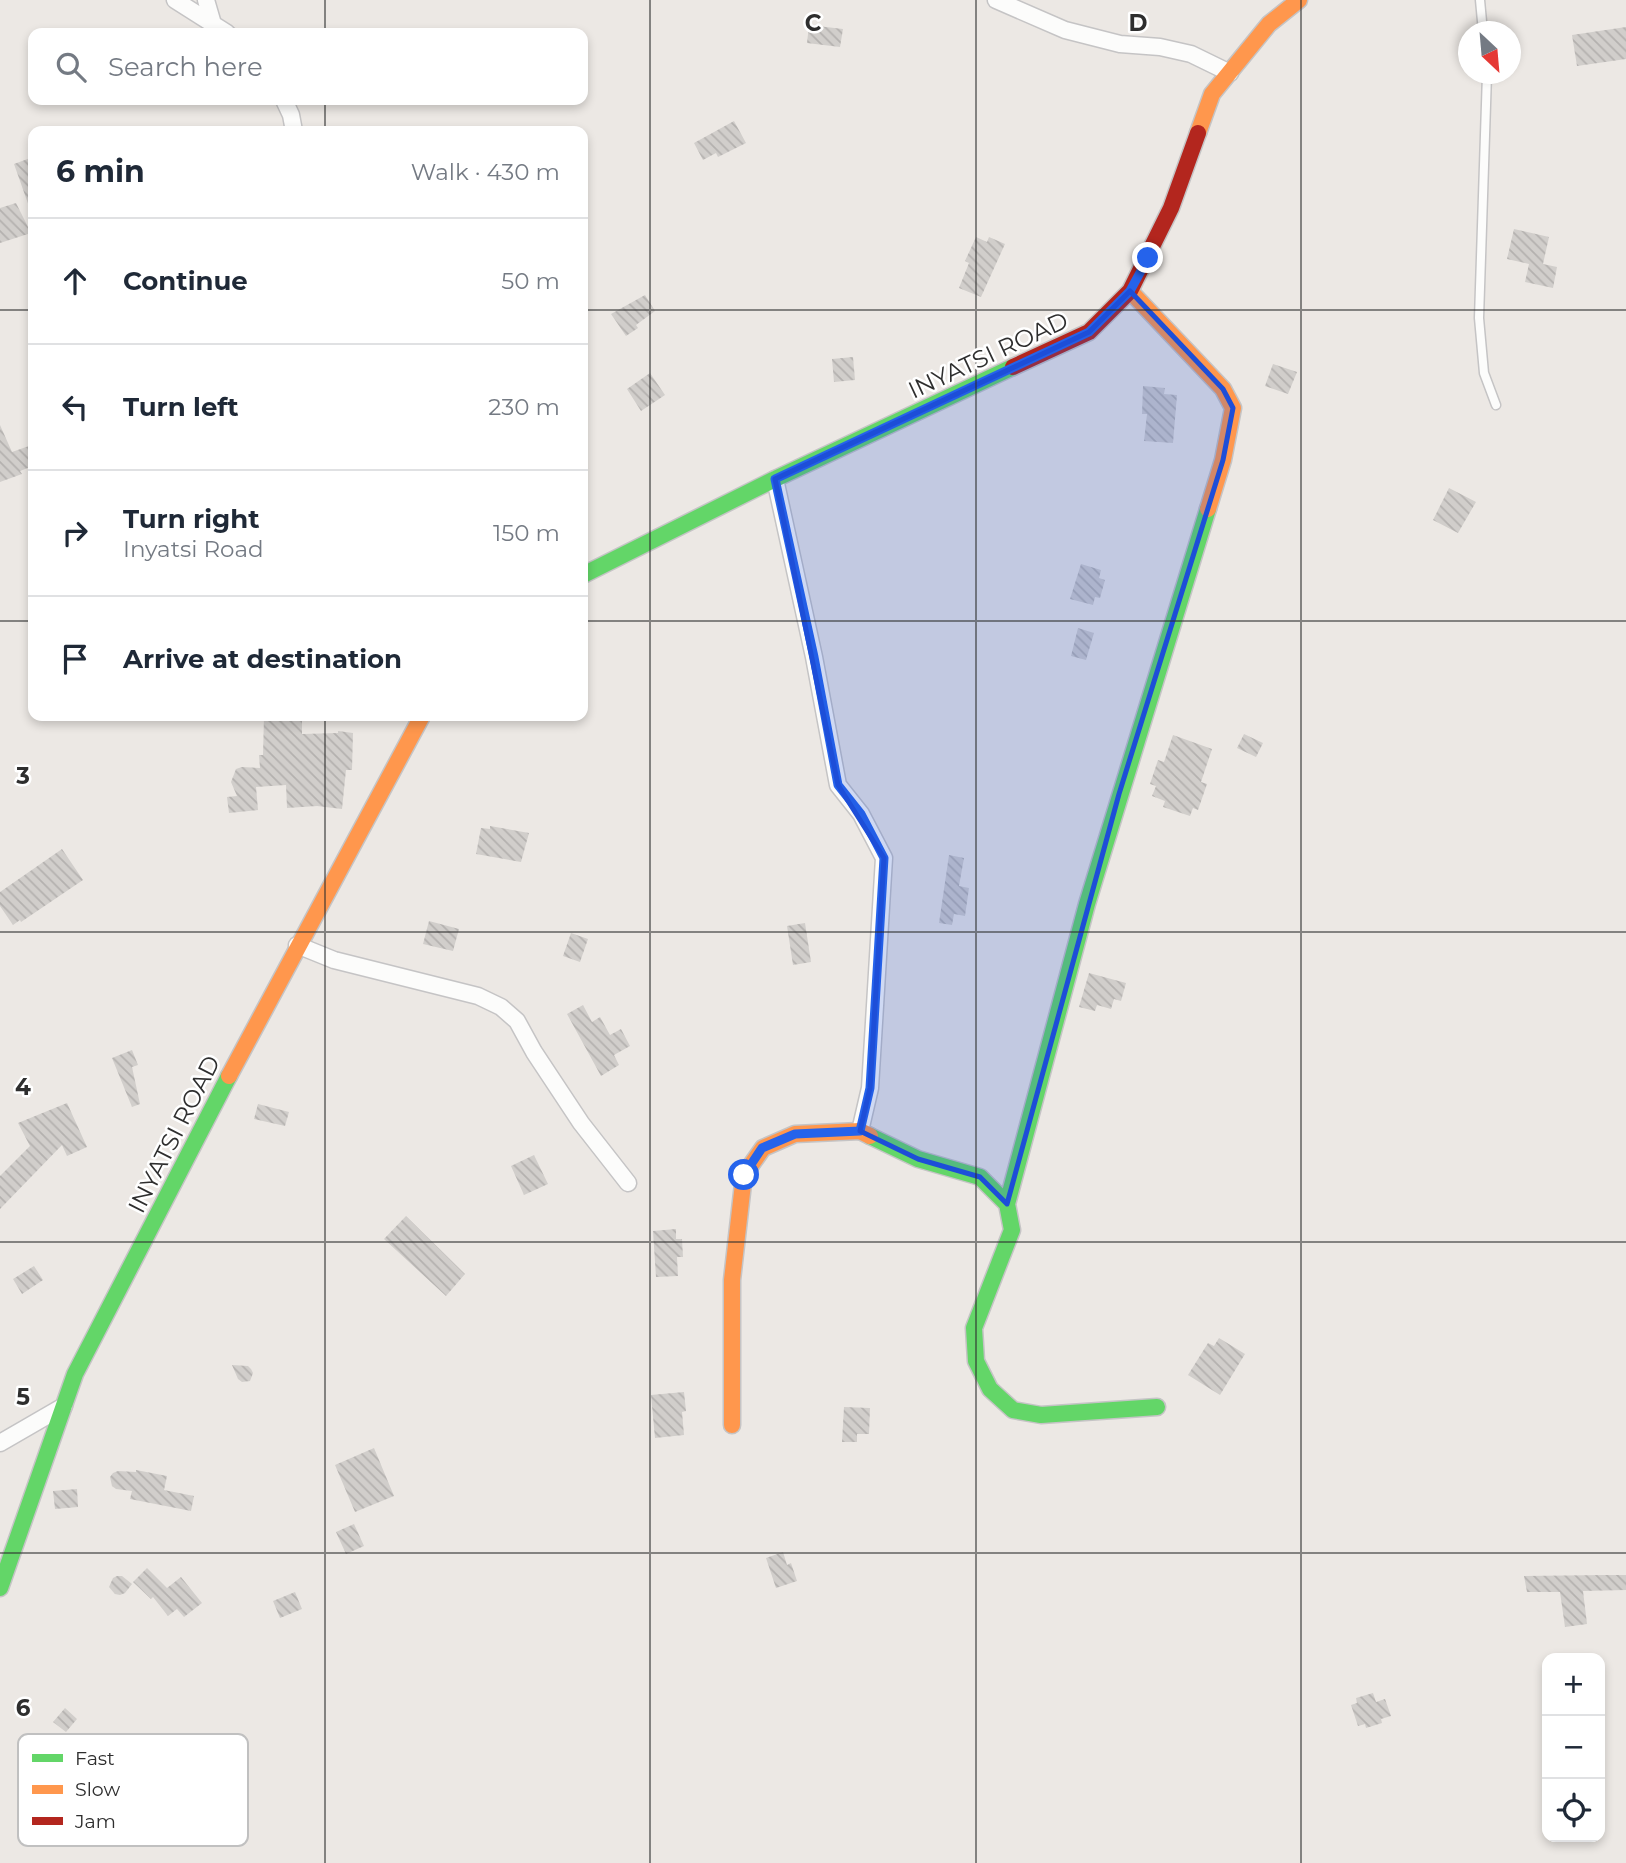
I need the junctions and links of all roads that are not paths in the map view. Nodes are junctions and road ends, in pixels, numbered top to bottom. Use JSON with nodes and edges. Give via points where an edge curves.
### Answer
{"nodes":[{"id":1,"x":174,"y":0,"type":"edge"},
{"id":2,"x":206,"y":0,"type":"edge"},
{"id":3,"x":996,"y":0,"type":"edge"},
{"id":4,"x":1299,"y":0,"type":"edge"},
{"id":5,"x":1480,"y":0,"type":"edge"},
{"id":6,"x":1482,"y":21,"type":"edge"},
{"id":7,"x":213,"y":24,"type":"junction"},
{"id":8,"x":219,"y":28,"type":"edge"},
{"id":9,"x":1230,"y":73,"type":"junction"},
{"id":10,"x":1487,"y":84,"type":"edge"},
{"id":11,"x":286,"y":105,"type":"edge"},
{"id":12,"x":293,"y":126,"type":"edge"},
{"id":13,"x":1130,"y":291,"type":"junction"},
{"id":14,"x":1496,"y":405,"type":"dead end"},
{"id":15,"x":775,"y":479,"type":"junction"},
{"id":16,"x":588,"y":572,"type":"edge"},
{"id":17,"x":419,"y":721,"type":"edge"},
{"id":18,"x":297,"y":944,"type":"junction"},
{"id":19,"x":860,"y":1131,"type":"junction"},
{"id":20,"x":628,"y":1183,"type":"dead end"},
{"id":21,"x":1007,"y":1204,"type":"junction"},
{"id":22,"x":64,"y":1406,"type":"junction"},
{"id":23,"x":1157,"y":1406,"type":"dead end"},
{"id":24,"x":732,"y":1425,"type":"dead end"},
{"id":25,"x":0,"y":1443,"type":"edge"},
{"id":26,"x":0,"y":1588,"type":"edge"}],
"edges":[{"from":1,"to":7,"type":"street"},
{"from":2,"to":7,"type":"street"},
{"from":3,"to":9,"type":"street","via":[[1065,30],[1191,54]]},
{"from":4,"to":9,"type":"street","name":"INYATSI ROAD","via":[[1269,24]]},
{"from":5,"to":6,"type":"lane"},
{"from":7,"to":8,"type":"street"},
{"from":9,"to":13,"type":"street","name":"INYATSI ROAD","via":[[1212,94],[1171,208]]},
{"from":10,"to":14,"type":"lane","via":[[1479,318],[1484,373]]},
{"from":11,"to":12,"type":"street"},
{"from":13,"to":15,"type":"street","name":"INYATSI ROAD","via":[[1089,332]]},
{"from":13,"to":21,"type":"street","via":[[1223,389],[1233,408],[1223,460],[1115,806]]},
{"from":15,"to":16,"type":"street","name":"INYATSI ROAD"},
{"from":15,"to":19,"type":"street","via":[[838,785],[861,814],[884,858],[870,1088]]},
{"from":17,"to":18,"type":"street","name":"INYATSI ROAD"},
{"from":18,"to":20,"type":"street","via":[[334,960],[478,996],[501,1007],[517,1021],[581,1123]]},
{"from":18,"to":22,"type":"street","name":"INYATSI ROAD","via":[[75,1374]]},
{"from":19,"to":21,"type":"street","via":[[918,1159],[980,1177]]},
{"from":19,"to":24,"type":"street","via":[[795,1134],[762,1148],[744,1175],[732,1280]]},
{"from":21,"to":23,"type":"street","via":[[1012,1230],[974,1328],[976,1361],[990,1390],[1013,1410],[1041,1415]]},
{"from":22,"to":25,"type":"street"},
{"from":22,"to":26,"type":"street","name":"INYATSI ROAD"}]}
